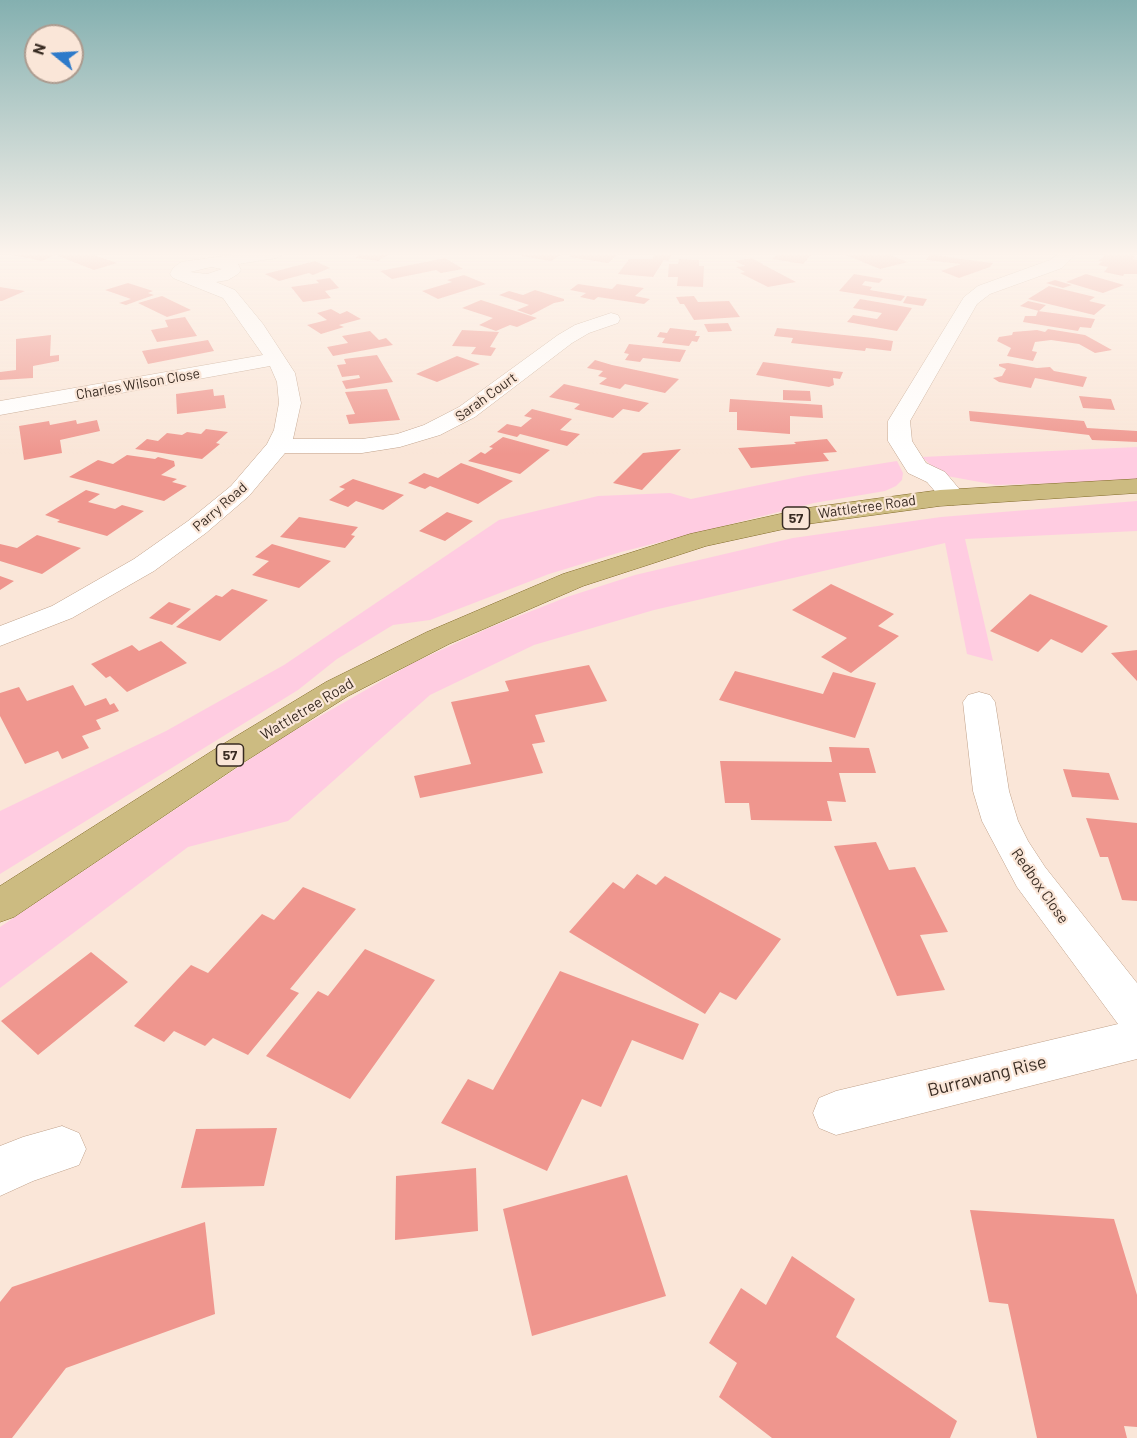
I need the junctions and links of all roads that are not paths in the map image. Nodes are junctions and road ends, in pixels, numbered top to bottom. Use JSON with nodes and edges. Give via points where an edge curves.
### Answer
{"nodes":[{"id":1,"x":253,"y":320,"type":"edge"},
{"id":2,"x":608,"y":320,"type":"edge"},
{"id":3,"x":959,"y":320,"type":"edge"},
{"id":4,"x":277,"y":359,"type":"junction"},
{"id":5,"x":0,"y":408,"type":"edge"},
{"id":6,"x":278,"y":446,"type":"junction"},
{"id":7,"x":1137,"y":486,"type":"edge"},
{"id":8,"x":1137,"y":498,"type":"edge"},
{"id":9,"x":946,"y":505,"type":"junction"},
{"id":10,"x":0,"y":637,"type":"edge"},
{"id":11,"x":980,"y":702,"type":"dead end"},
{"id":12,"x":0,"y":906,"type":"edge"},
{"id":13,"x":1137,"y":1016,"type":"edge"},
{"id":14,"x":1137,"y":1040,"type":"edge"},
{"id":15,"x":836,"y":1113,"type":"dead end"},
{"id":16,"x":62,"y":1149,"type":"dead end"},
{"id":17,"x":0,"y":1172,"type":"edge"}],
"edges":[{"from":1,"to":4,"type":"street","name":"Parry Road"},
{"from":2,"to":6,"type":"street","name":"Sarah Court","via":[[565,339],[467,412],[432,430],[362,446]]},
{"from":3,"to":9,"type":"street","via":[[899,421],[900,441],[916,468],[912,477]]},
{"from":4,"to":5,"type":"street","name":"Charles Wilson Close"},
{"from":4,"to":6,"type":"street","name":"Parry Road","via":[[288,382],[291,403]]},
{"from":6,"to":10,"type":"street","name":"Parry Road","via":[[255,476],[221,508],[144,565],[80,603]]},
{"from":7,"to":9,"type":"main road","name":"Wattletree Road","number":"57"},
{"from":8,"to":9,"type":"main road","name":"Wattletree Road","number":"57"},
{"from":9,"to":12,"type":"main road","name":"Wattletree Road","number":"57","via":[[727,547],[575,587],[471,623],[393,660],[287,719]]},
{"from":11,"to":13,"type":"street","name":"Redbox Close","via":[[991,791],[1013,848]]},
{"from":14,"to":15,"type":"street","name":"Burrawang Rise"},
{"from":16,"to":17,"type":"street","via":[[23,1160]]}]}
